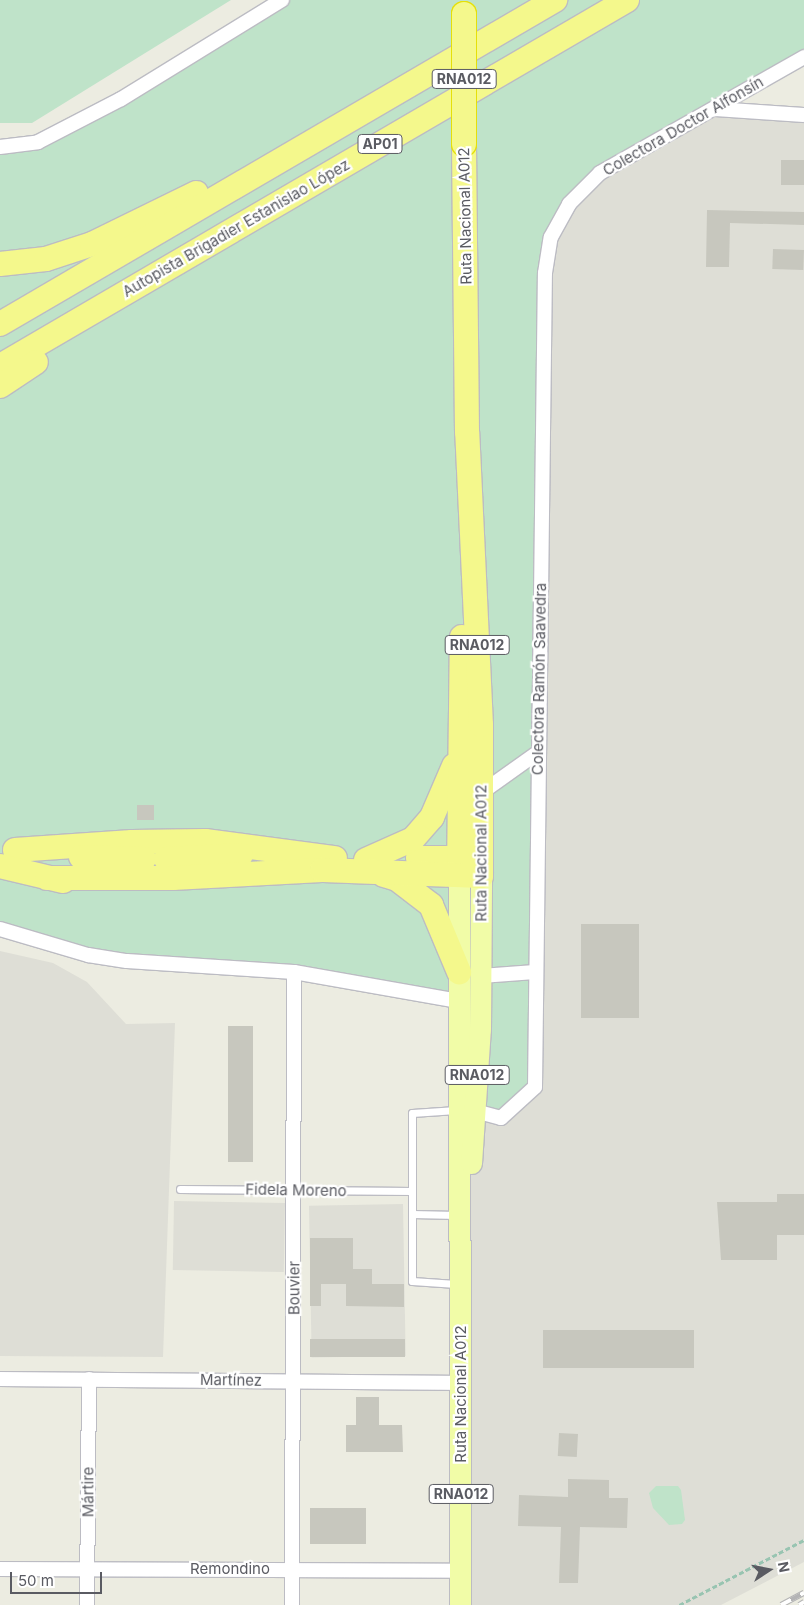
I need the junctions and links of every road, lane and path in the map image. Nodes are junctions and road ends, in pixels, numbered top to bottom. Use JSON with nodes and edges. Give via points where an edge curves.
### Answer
{"nodes":[{"id":1,"x":282,"y":0,"type":"edge"},
{"id":2,"x":555,"y":0,"type":"edge"},
{"id":3,"x":627,"y":0,"type":"edge"},
{"id":4,"x":464,"y":7,"type":"edge"},
{"id":5,"x":804,"y":57,"type":"edge"},
{"id":6,"x":715,"y":109,"type":"junction"},
{"id":7,"x":804,"y":115,"type":"edge"},
{"id":8,"x":316,"y":138,"type":"junction"},
{"id":9,"x":0,"y":148,"type":"edge"},
{"id":10,"x":569,"y":204,"type":"joint"},
{"id":11,"x":0,"y":264,"type":"edge"},
{"id":12,"x":133,"y":289,"type":"junction"},
{"id":13,"x":0,"y":324,"type":"edge"},
{"id":14,"x":0,"y":366,"type":"edge"},
{"id":15,"x":0,"y":386,"type":"edge"},
{"id":16,"x":467,"y":432,"type":"junction"},
{"id":17,"x":460,"y":750,"type":"junction"},
{"id":18,"x":537,"y":753,"type":"junction"},
{"id":19,"x":481,"y":793,"type":"junction"},
{"id":20,"x":276,"y":851,"type":"junction"},
{"id":21,"x":5,"y":854,"type":"edge"},
{"id":22,"x":155,"y":860,"type":"junction"},
{"id":23,"x":369,"y":866,"type":"junction"},
{"id":24,"x":470,"y":867,"type":"junction"},
{"id":25,"x":250,"y":875,"type":"junction"},
{"id":26,"x":47,"y":878,"type":"junction"},
{"id":27,"x":0,"y":929,"type":"edge"},
{"id":28,"x":294,"y":972,"type":"junction"},
{"id":29,"x":535,"y":972,"type":"junction"},
{"id":30,"x":470,"y":974,"type":"junction"},
{"id":31,"x":458,"y":1001,"type":"junction"},
{"id":32,"x":466,"y":1110,"type":"junction"},
{"id":33,"x":180,"y":1189,"type":"dead end"},
{"id":34,"x":294,"y":1190,"type":"junction"},
{"id":35,"x":412,"y":1191,"type":"junction"},
{"id":36,"x":412,"y":1214,"type":"junction"},
{"id":37,"x":462,"y":1215,"type":"junction"},
{"id":38,"x":462,"y":1279,"type":"junction"},
{"id":39,"x":0,"y":1379,"type":"edge"},
{"id":40,"x":89,"y":1380,"type":"junction"},
{"id":41,"x":294,"y":1381,"type":"junction"},
{"id":42,"x":461,"y":1383,"type":"junction"},
{"id":43,"x":804,"y":1540,"type":"edge"},
{"id":44,"x":0,"y":1569,"type":"edge"},
{"id":45,"x":292,"y":1569,"type":"junction"},
{"id":46,"x":88,"y":1570,"type":"junction"},
{"id":47,"x":460,"y":1571,"type":"junction"},
{"id":48,"x":87,"y":1605,"type":"edge"},
{"id":49,"x":292,"y":1605,"type":"edge"},
{"id":50,"x":460,"y":1605,"type":"edge"},
{"id":51,"x":679,"y":1605,"type":"edge"}],
"edges":[{"from":1,"to":9,"type":"street","via":[[121,100],[38,142]]},
{"from":2,"to":8,"type":"highway","number":"AP01"},
{"from":3,"to":12,"type":"highway","name":"Autopista Brigadier Estanislao López","number":"AP01"},
{"from":4,"to":16,"type":"highway","name":"Ruta Nacional A012","number":"RNA012","bridge":true},
{"from":5,"to":6,"type":"street","name":"Colectora Doctor Alfonsín"},
{"from":6,"to":7,"type":"street"},
{"from":6,"to":10,"type":"street","name":"Colectora Doctor Alfonsín","via":[[600,173]]},
{"from":8,"to":11,"type":"highway","via":[[248,167],[92,244],[46,259]]},
{"from":8,"to":13,"type":"highway","number":"AP01"},
{"from":10,"to":18,"type":"street","name":"Colectora Ramón Saavedra","via":[[551,237],[544,273]]},
{"from":12,"to":14,"type":"highway","name":"Autopista Brigadier Estanislao López","number":"AP01"},
{"from":12,"to":15,"type":"highway","via":[[117,308]]},
{"from":16,"to":17,"type":"highway","name":"Ruta Nacional A012","number":"RNA012"},
{"from":16,"to":19,"type":"highway","name":"Ruta Nacional A012","number":"RNA012","via":[[481,725]]},
{"from":17,"to":23,"type":"highway","number":"RNA012","via":[[432,817],[414,839]]},
{"from":17,"to":24,"type":"highway","name":"Ruta Nacional A012","number":"RNA012"},
{"from":18,"to":19,"type":"street"},
{"from":18,"to":29,"type":"street","name":"Colectora Ramón Saavedra"},
{"from":19,"to":24,"type":"highway","name":"Ruta Nacional A012","number":"RNA012"},
{"from":20,"to":21,"type":"highway","via":[[205,841]]},
{"from":20,"to":22,"type":"highway"},
{"from":20,"to":23,"type":"highway"},
{"from":21,"to":22,"type":"highway"},
{"from":21,"to":26,"type":"highway"},
{"from":22,"to":25,"type":"highway"},
{"from":22,"to":26,"type":"highway"},
{"from":23,"to":24,"type":"highway"},
{"from":23,"to":25,"type":"highway"},
{"from":23,"to":30,"type":"highway","via":[[397,879],[431,905]]},
{"from":24,"to":30,"type":"main road","name":"Ruta Nacional A012","number":"RNA012"},
{"from":25,"to":26,"type":"highway"},
{"from":27,"to":28,"type":"street","via":[[88,955],[127,961]]},
{"from":28,"to":31,"type":"street"},
{"from":28,"to":34,"type":"street","name":"Bouvier"},
{"from":29,"to":30,"type":"street"},
{"from":29,"to":32,"type":"street","name":"Colectora Ramón Saavedra","via":[[535,1087],[501,1118]]},
{"from":30,"to":31,"type":"main road","name":"Ruta Nacional A012","number":"RNA012"},
{"from":30,"to":32,"type":"main road","name":"Ruta Nacional A012","number":"RNA012"},
{"from":31,"to":32,"type":"main road","name":"Ruta Nacional A012","number":"RNA012"},
{"from":32,"to":35,"type":"lane","via":[[412,1113]]},
{"from":32,"to":37,"type":"main road","name":"Ruta Nacional A012","number":"RNA012"},
{"from":33,"to":34,"type":"lane","name":"Fidela Moreno"},
{"from":34,"to":35,"type":"lane","name":"Fidela Moreno"},
{"from":34,"to":41,"type":"street","name":"Bouvier"},
{"from":35,"to":36,"type":"lane"},
{"from":36,"to":37,"type":"lane"},
{"from":36,"to":38,"type":"lane","via":[[412,1281]]},
{"from":37,"to":38,"type":"main road","name":"Ruta Nacional A012","number":"RNA012"},
{"from":38,"to":42,"type":"main road","name":"Ruta Nacional A012","number":"RNA012"},
{"from":39,"to":40,"type":"street","name":"Martínez"},
{"from":40,"to":41,"type":"street","name":"Martínez"},
{"from":40,"to":46,"type":"street","name":"Mártire"},
{"from":41,"to":42,"type":"street","name":"Martínez"},
{"from":41,"to":45,"type":"street","name":"Bouvier"},
{"from":42,"to":47,"type":"main road","name":"Ruta Nacional A012","number":"RNA012"},
{"from":43,"to":51,"type":"path"},
{"from":44,"to":46,"type":"street","name":"Remondino"},
{"from":45,"to":46,"type":"street","name":"Remondino"},
{"from":45,"to":47,"type":"street","name":"Remondino"},
{"from":45,"to":49,"type":"street","name":"Bouvier"},
{"from":46,"to":48,"type":"street","name":"Mártire"},
{"from":47,"to":50,"type":"main road","name":"Ruta Nacional A012","number":"RNA012"}]}
